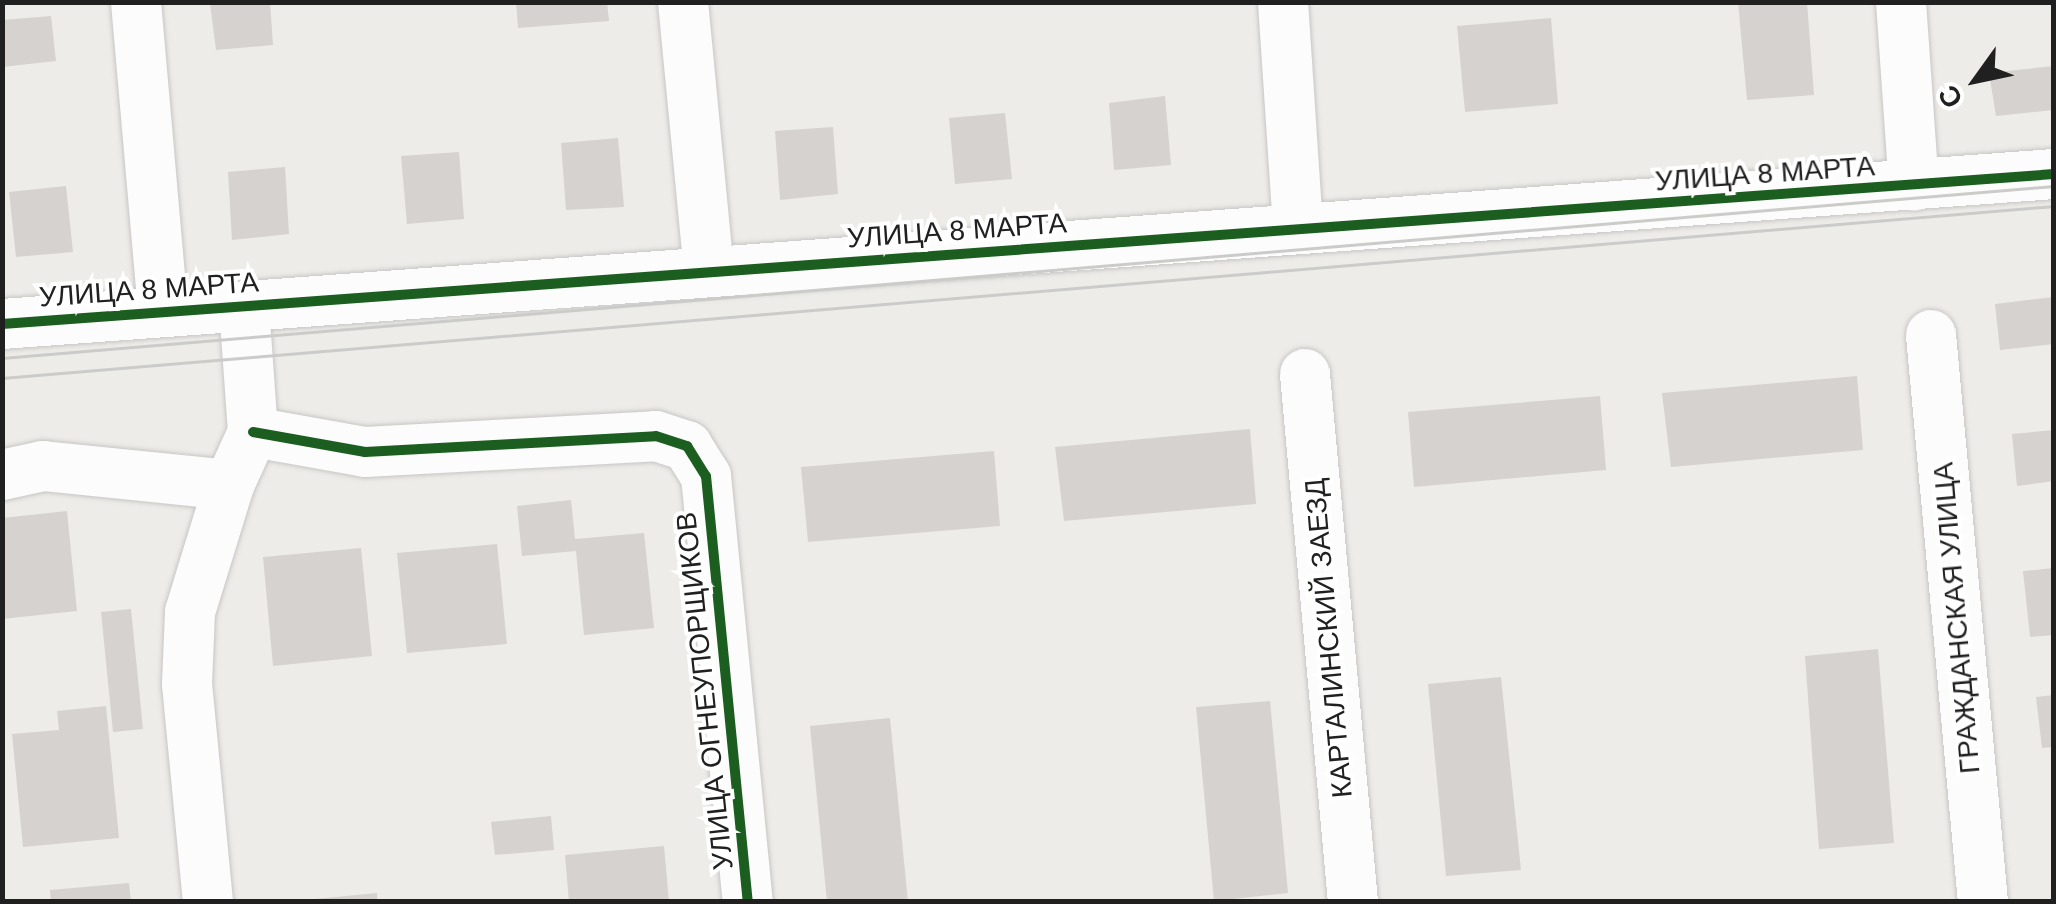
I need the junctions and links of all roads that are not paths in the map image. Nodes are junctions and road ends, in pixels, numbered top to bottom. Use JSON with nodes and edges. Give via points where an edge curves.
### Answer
{"nodes":[{"id":1,"x":136,"y":2,"type":"edge"},
{"id":2,"x":684,"y":2,"type":"edge"},
{"id":3,"x":1283,"y":2,"type":"edge"},
{"id":4,"x":1900,"y":2,"type":"edge"},
{"id":5,"x":2054,"y":174,"type":"edge"},
{"id":6,"x":1914,"y":186,"type":"junction"},
{"id":7,"x":1298,"y":230,"type":"junction"},
{"id":8,"x":709,"y":270,"type":"junction"},
{"id":9,"x":244,"y":306,"type":"junction"},
{"id":10,"x":163,"y":311,"type":"junction"},
{"id":11,"x":2,"y":324,"type":"edge"},
{"id":12,"x":1931,"y":335,"type":"dead end"},
{"id":13,"x":1305,"y":374,"type":"dead end"},
{"id":14,"x":253,"y":432,"type":"junction"},
{"id":15,"x":2,"y":475,"type":"edge"},
{"id":16,"x":229,"y":485,"type":"junction"},
{"id":17,"x":208,"y":902,"type":"edge"},
{"id":18,"x":748,"y":902,"type":"edge"},
{"id":19,"x":1354,"y":902,"type":"edge"},
{"id":20,"x":1982,"y":902,"type":"edge"}],
"edges":[{"from":1,"to":10,"type":"street"},
{"from":2,"to":8,"type":"street"},
{"from":3,"to":7,"type":"street"},
{"from":4,"to":6,"type":"street"},
{"from":5,"to":6,"type":"street","name":"УЛИЦА 8 МАРТА"},
{"from":6,"to":7,"type":"street","name":"УЛИЦА 8 МАРТА"},
{"from":7,"to":8,"type":"street","name":"УЛИЦА 8 МАРТА"},
{"from":8,"to":9,"type":"street","name":"УЛИЦА 8 МАРТА"},
{"from":9,"to":10,"type":"street","name":"УЛИЦА 8 МАРТА"},
{"from":9,"to":14,"type":"street"},
{"from":10,"to":11,"type":"street","name":"УЛИЦА 8 МАРТА"},
{"from":12,"to":20,"type":"street","name":"ГРАЖДАНСКАЯ УЛИЦА"},
{"from":13,"to":19,"type":"street","name":"КАРТАЛИНСКИЙ ЗАЕЗД"},
{"from":14,"to":16,"type":"street"},
{"from":14,"to":18,"type":"street","name":"УЛИЦА ОГНЕУПОРЩИКОВ","via":[[365,452],[656,436],[687,446],[706,476]]},
{"from":15,"to":16,"type":"street","via":[[43,466]]},
{"from":16,"to":17,"type":"street","via":[[190,612],[187,684]]}]}
